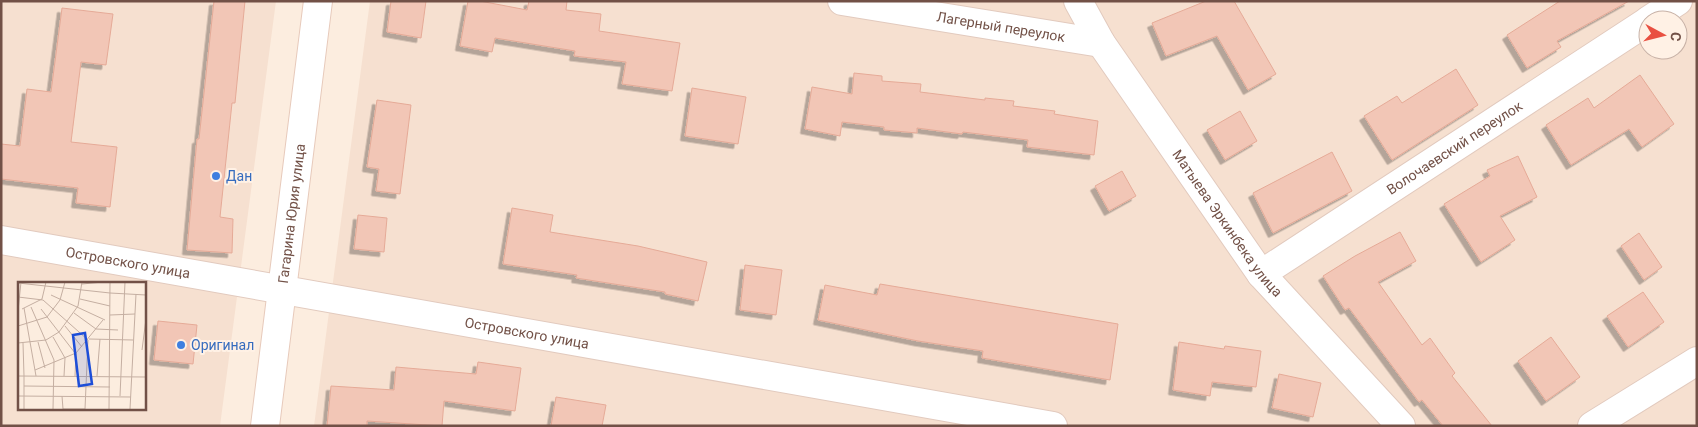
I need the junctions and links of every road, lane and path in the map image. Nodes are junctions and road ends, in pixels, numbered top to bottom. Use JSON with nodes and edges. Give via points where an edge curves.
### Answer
{"nodes":[{"id":1,"x":318,"y":1,"type":"edge"},
{"id":2,"x":842,"y":1,"type":"edge"},
{"id":3,"x":1678,"y":1,"type":"edge"},
{"id":4,"x":1081,"y":2,"type":"edge"},
{"id":5,"x":1664,"y":10,"type":"edge"},
{"id":6,"x":1638,"y":27,"type":"edge"},
{"id":7,"x":1101,"y":43,"type":"junction"},
{"id":8,"x":1,"y":240,"type":"edge"},
{"id":9,"x":1261,"y":274,"type":"junction"},
{"id":10,"x":282,"y":288,"type":"junction"},
{"id":11,"x":1697,"y":361,"type":"edge"},
{"id":12,"x":265,"y":426,"type":"edge"},
{"id":13,"x":1053,"y":426,"type":"edge"},
{"id":14,"x":1402,"y":426,"type":"edge"},
{"id":15,"x":1592,"y":426,"type":"edge"}],
"edges":[{"from":1,"to":10,"type":"street","name":"Гагарина Юрия улица"},
{"from":2,"to":7,"type":"street","name":"Лагерный переулок"},
{"from":3,"to":5,"type":"street","name":"Волочаевский переулок"},
{"from":4,"to":7,"type":"street","name":"Матыева Эркинбека улица"},
{"from":6,"to":9,"type":"street","name":"Волочаевский переулок"},
{"from":7,"to":9,"type":"street","name":"Матыева Эркинбека улица"},
{"from":8,"to":10,"type":"street","name":"Островского улица"},
{"from":9,"to":14,"type":"street","name":"Матыева Эркинбека улица"},
{"from":10,"to":12,"type":"street","name":"Гагарина Юрия улица"},
{"from":10,"to":13,"type":"street","name":"Островского улица"},
{"from":11,"to":15,"type":"street"}]}
